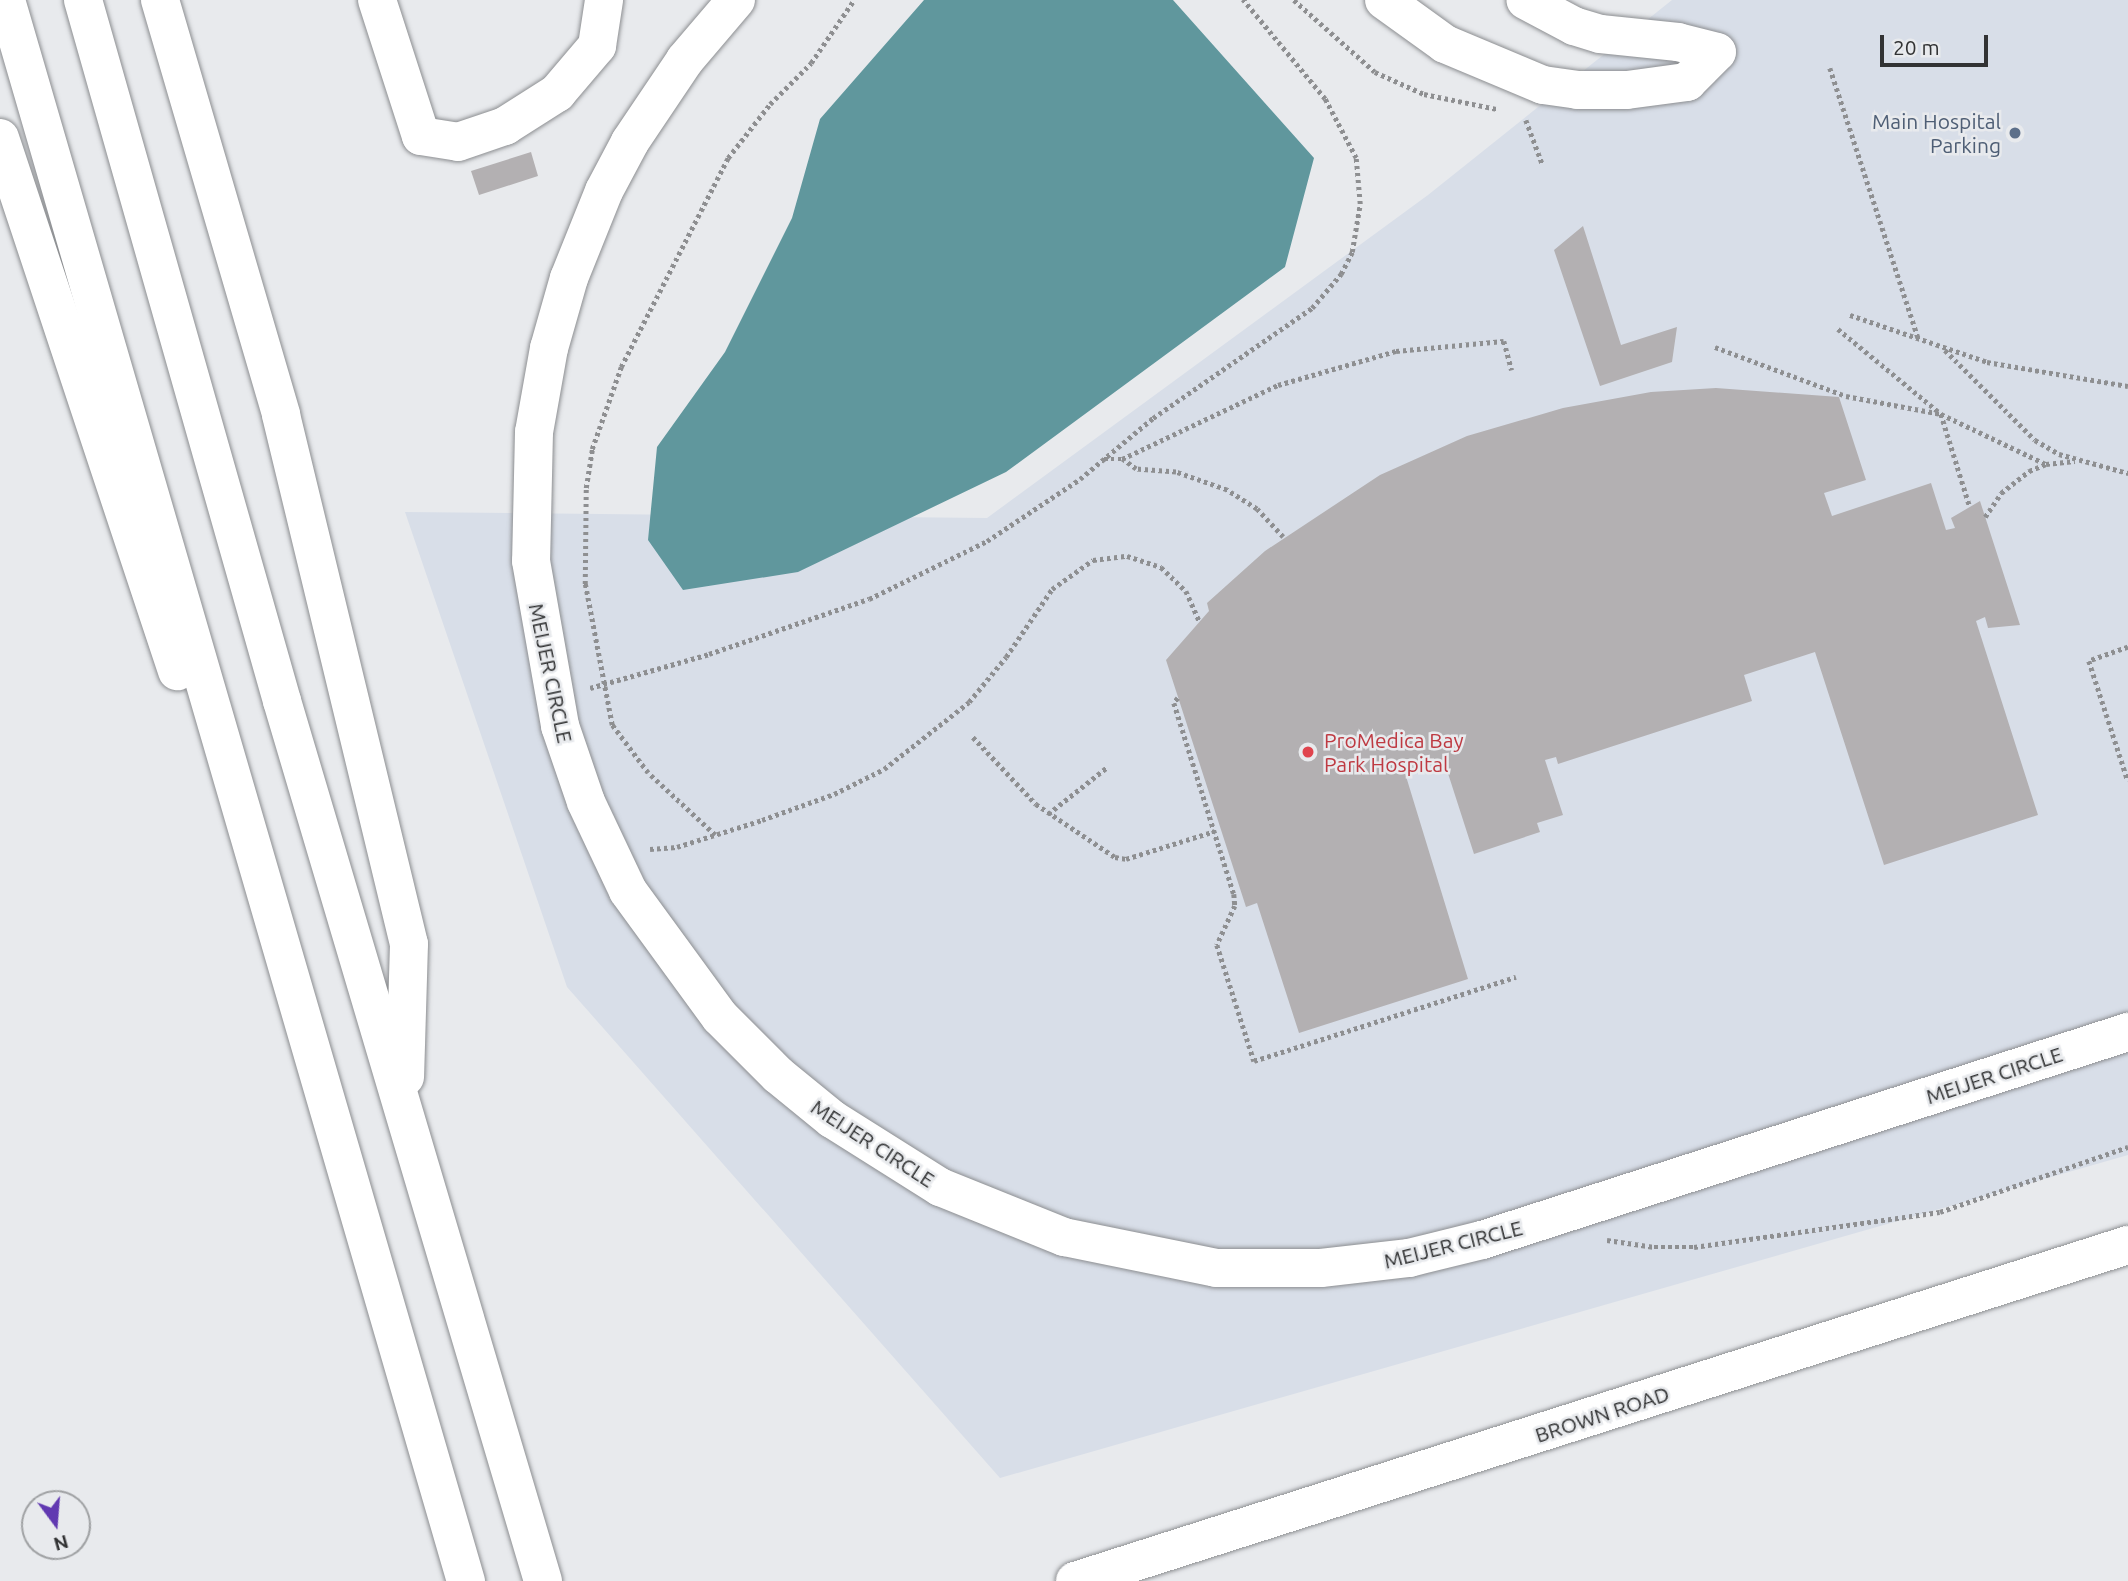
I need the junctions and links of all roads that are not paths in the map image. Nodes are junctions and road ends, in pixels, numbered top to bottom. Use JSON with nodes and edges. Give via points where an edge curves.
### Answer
{"nodes":[{"id":1,"x":6,"y":0,"type":"edge"},
{"id":2,"x":83,"y":0,"type":"edge"},
{"id":3,"x":160,"y":0,"type":"edge"},
{"id":4,"x":377,"y":0,"type":"edge"},
{"id":5,"x":604,"y":0,"type":"edge"},
{"id":6,"x":736,"y":0,"type":"edge"},
{"id":7,"x":1384,"y":0,"type":"edge"},
{"id":8,"x":1525,"y":0,"type":"edge"},
{"id":9,"x":0,"y":138,"type":"edge"},
{"id":10,"x":264,"y":894,"type":"junction"},
{"id":11,"x":2128,"y":1032,"type":"edge"},
{"id":12,"x":404,"y":1111,"type":"junction"},
{"id":13,"x":2128,"y":1245,"type":"edge"},
{"id":14,"x":466,"y":1581,"type":"edge"},
{"id":15,"x":543,"y":1581,"type":"edge"},
{"id":16,"x":1075,"y":1581,"type":"edge"}],
"edges":[{"from":1,"to":10,"type":"main road"},
{"from":2,"to":12,"type":"main road"},
{"from":3,"to":12,"type":"main road","via":[[281,415],[409,944]]},
{"from":4,"to":5,"type":"main road","via":[[421,136],[458,142],[505,126],[557,93],[597,46]]},
{"from":6,"to":11,"type":"main road","name":"MEIJER CIRCLE","via":[[685,60],[630,142],[586,232],[559,312],[534,432],[529,521],[535,607],[552,697],[581,789],[628,891],[699,990],[749,1047],[832,1119],[940,1187],[1021,1222],[1114,1249],[1216,1268],[1321,1268],[1409,1258],[1482,1240]]},
{"from":7,"to":8,"type":"main road","via":[[1446,44],[1524,78],[1577,90],[1628,90],[1687,82],[1717,51],[1600,34]]},
{"from":9,"to":10,"type":"main road","via":[[155,617]]},
{"from":10,"to":14,"type":"main road"},
{"from":12,"to":15,"type":"main road"},
{"from":13,"to":16,"type":"main road","name":"BROWN ROAD"}]}
